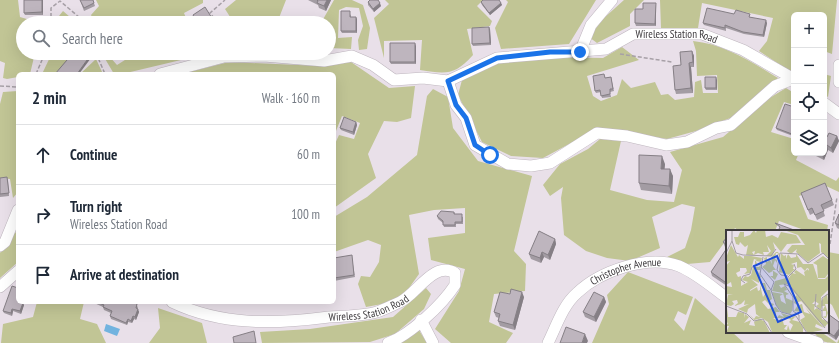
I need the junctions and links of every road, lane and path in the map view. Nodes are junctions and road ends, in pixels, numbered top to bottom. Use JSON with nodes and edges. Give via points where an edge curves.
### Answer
{"nodes":[{"id":1,"x":225,"y":0,"type":"edge"},
{"id":2,"x":612,"y":0,"type":"edge"},
{"id":3,"x":51,"y":16,"type":"edge"},
{"id":4,"x":78,"y":16,"type":"edge"},
{"id":5,"x":212,"y":16,"type":"edge"},
{"id":6,"x":606,"y":49,"type":"junction"},
{"id":7,"x":580,"y":52,"type":"junction"},
{"id":8,"x":336,"y":59,"type":"edge"},
{"id":9,"x":42,"y":60,"type":"edge"},
{"id":10,"x":99,"y":60,"type":"edge"},
{"id":11,"x":213,"y":60,"type":"edge"},
{"id":12,"x":312,"y":60,"type":"edge"},
{"id":13,"x":330,"y":60,"type":"edge"},
{"id":14,"x":672,"y":62,"type":"dead end"},
{"id":15,"x":839,"y":65,"type":"edge"},
{"id":16,"x":37,"y":72,"type":"edge"},
{"id":17,"x":104,"y":72,"type":"edge"},
{"id":18,"x":168,"y":72,"type":"edge"},
{"id":19,"x":791,"y":77,"type":"edge"},
{"id":20,"x":791,"y":80,"type":"edge"},
{"id":21,"x":448,"y":81,"type":"junction"},
{"id":22,"x":839,"y":82,"type":"edge"},
{"id":23,"x":0,"y":86,"type":"edge"},
{"id":24,"x":16,"y":87,"type":"edge"},
{"id":25,"x":827,"y":105,"type":"edge"},
{"id":26,"x":839,"y":114,"type":"edge"},
{"id":27,"x":837,"y":197,"type":"dead end"},
{"id":28,"x":16,"y":215,"type":"edge"},
{"id":29,"x":830,"y":244,"type":"dead end"},
{"id":30,"x":0,"y":246,"type":"edge"},
{"id":31,"x":16,"y":273,"type":"edge"},
{"id":32,"x":0,"y":287,"type":"edge"},
{"id":33,"x":726,"y":297,"type":"edge"},
{"id":34,"x":176,"y":304,"type":"edge"},
{"id":35,"x":191,"y":304,"type":"edge"},
{"id":36,"x":184,"y":308,"type":"junction"},
{"id":37,"x":421,"y":320,"type":"junction"},
{"id":38,"x":791,"y":333,"type":"edge"},
{"id":39,"x":388,"y":343,"type":"edge"},
{"id":40,"x":432,"y":343,"type":"edge"},
{"id":41,"x":548,"y":343,"type":"edge"},
{"id":42,"x":818,"y":343,"type":"edge"}],
"edges":[{"from":1,"to":5,"type":"path","via":[[210,13]]},
{"from":2,"to":7,"type":"street","via":[[591,24]]},
{"from":3,"to":4,"type":"path","via":[[51,8],[60,1]]},
{"from":6,"to":7,"type":"street","name":"Wireless Station Road"},
{"from":6,"to":14,"type":"path","via":[[624,55]]},
{"from":6,"to":19,"type":"street","name":"Wireless Station Road","via":[[633,34],[702,34],[743,50]]},
{"from":7,"to":21,"type":"street","name":"Wireless Station Road","via":[[550,52],[497,58]]},
{"from":8,"to":21,"type":"street","via":[[352,56],[373,65],[394,80],[423,78]]},
{"from":9,"to":16,"type":"path"},
{"from":10,"to":17,"type":"path"},
{"from":11,"to":18,"type":"street"},
{"from":12,"to":13,"type":"street"},
{"from":15,"to":22,"type":"street"},
{"from":20,"to":21,"type":"street","via":[[775,86],[731,124],[687,142],[666,145],[627,136],[597,133],[550,163],[531,166],[508,164],[475,145],[466,118],[456,105]]},
{"from":23,"to":24,"type":"path"},
{"from":25,"to":26,"type":"street"},
{"from":27,"to":29,"type":"path"},
{"from":28,"to":30,"type":"street","via":[[5,242]]},
{"from":31,"to":32,"type":"street"},
{"from":33,"to":41,"type":"street","name":"Christopher Avenue","via":[[679,266],[663,263],[632,265],[606,273],[576,293]]},
{"from":34,"to":36,"type":"street","name":"Wireless Station Road"},
{"from":35,"to":36,"type":"street"},
{"from":36,"to":37,"type":"street","name":"Wireless Station Road","via":[[244,322],[291,322],[377,312],[402,301],[436,273],[444,270],[455,273],[455,285]]},
{"from":37,"to":39,"type":"street","name":"Wireless Station Road","via":[[398,339]]},
{"from":37,"to":40,"type":"street"},
{"from":38,"to":42,"type":"street"}]}
